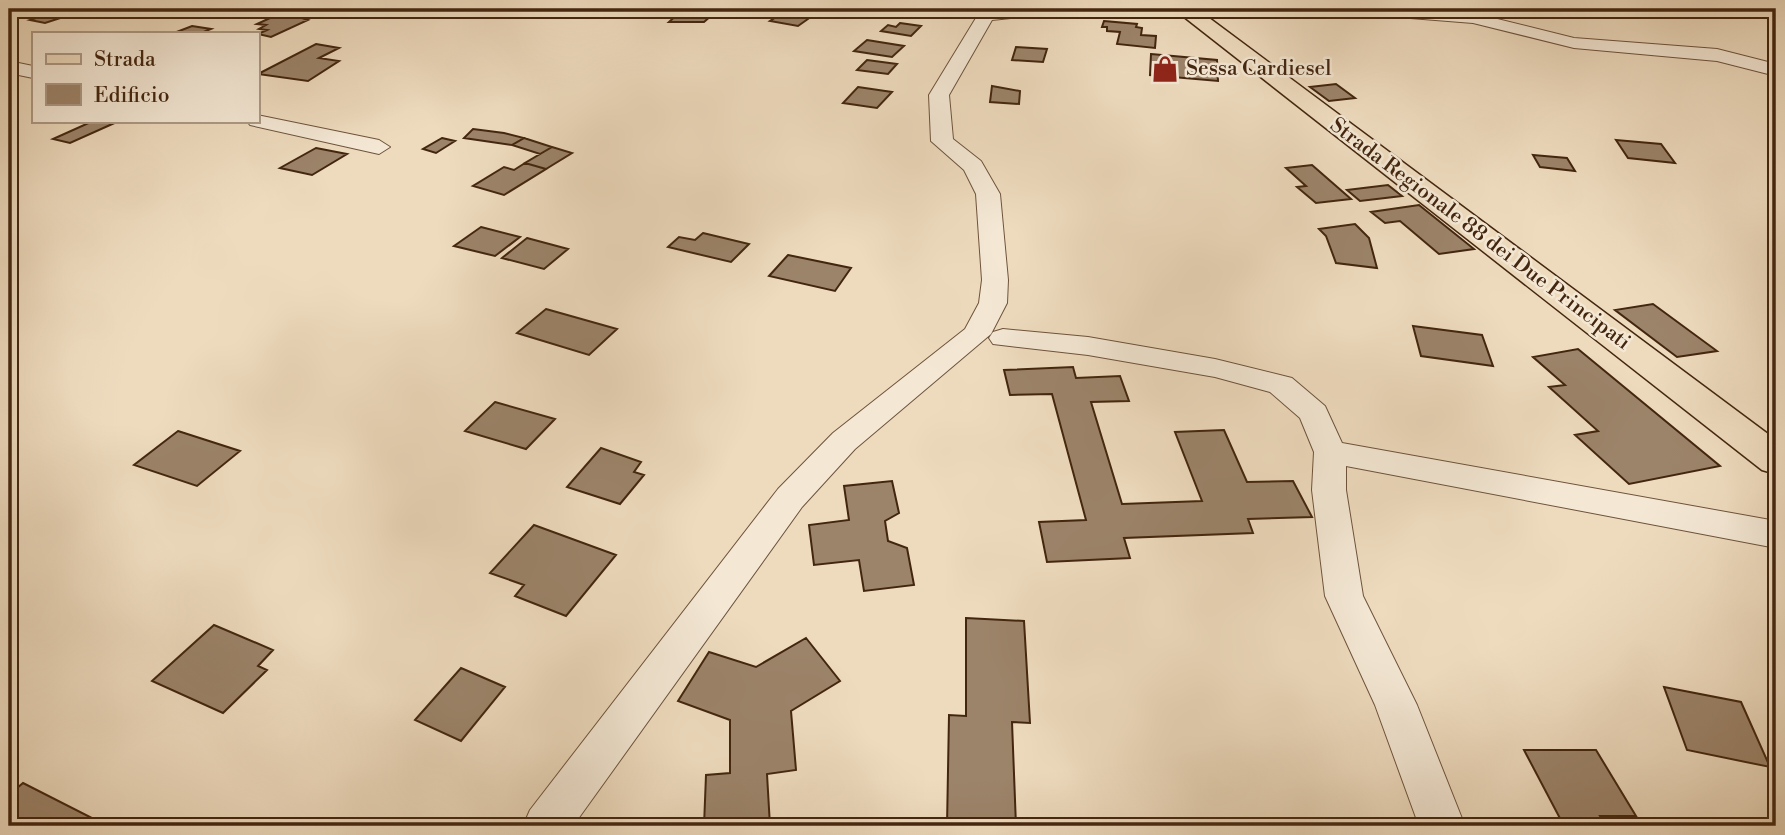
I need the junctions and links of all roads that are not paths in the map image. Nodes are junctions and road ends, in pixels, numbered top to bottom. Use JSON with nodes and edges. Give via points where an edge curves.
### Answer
{"nodes":[{"id":1,"x":1048,"y":9,"type":"edge"},
{"id":2,"x":1184,"y":9,"type":"edge"},
{"id":3,"x":1360,"y":9,"type":"edge"},
{"id":4,"x":983,"y":12,"type":"edge"},
{"id":5,"x":9,"y":67,"type":"edge"},
{"id":6,"x":1776,"y":70,"type":"edge"},
{"id":7,"x":32,"y":72,"type":"edge"},
{"id":8,"x":259,"y":121,"type":"edge"},
{"id":9,"x":379,"y":147,"type":"dead end"},
{"id":10,"x":990,"y":341,"type":"junction"},
{"id":11,"x":1330,"y":452,"type":"junction"},
{"id":12,"x":1776,"y":460,"type":"edge"},
{"id":13,"x":1776,"y":536,"type":"edge"},
{"id":14,"x":546,"y":826,"type":"edge"},
{"id":15,"x":1442,"y":826,"type":"edge"}],
"edges":[{"from":1,"to":4,"type":"street"},
{"from":2,"to":12,"type":"main road","name":"Strada Regionale 88 dei Due Principati"},
{"from":3,"to":6,"type":"street","via":[[1474,18],[1574,43],[1706,54]]},
{"from":4,"to":10,"type":"street","via":[[985,17],[939,95],[942,141],[973,166],[988,194],[995,280]]},
{"from":5,"to":7,"type":"street"},
{"from":8,"to":9,"type":"street"},
{"from":10,"to":11,"type":"street","via":[[1088,346],[1215,368],[1281,385],[1314,413]]},
{"from":10,"to":14,"type":"street","via":[[936,369],[844,441],[790,498]]},
{"from":11,"to":13,"type":"street"},
{"from":11,"to":15,"type":"street","via":[[1329,490],[1345,596],[1396,705]]}]}
